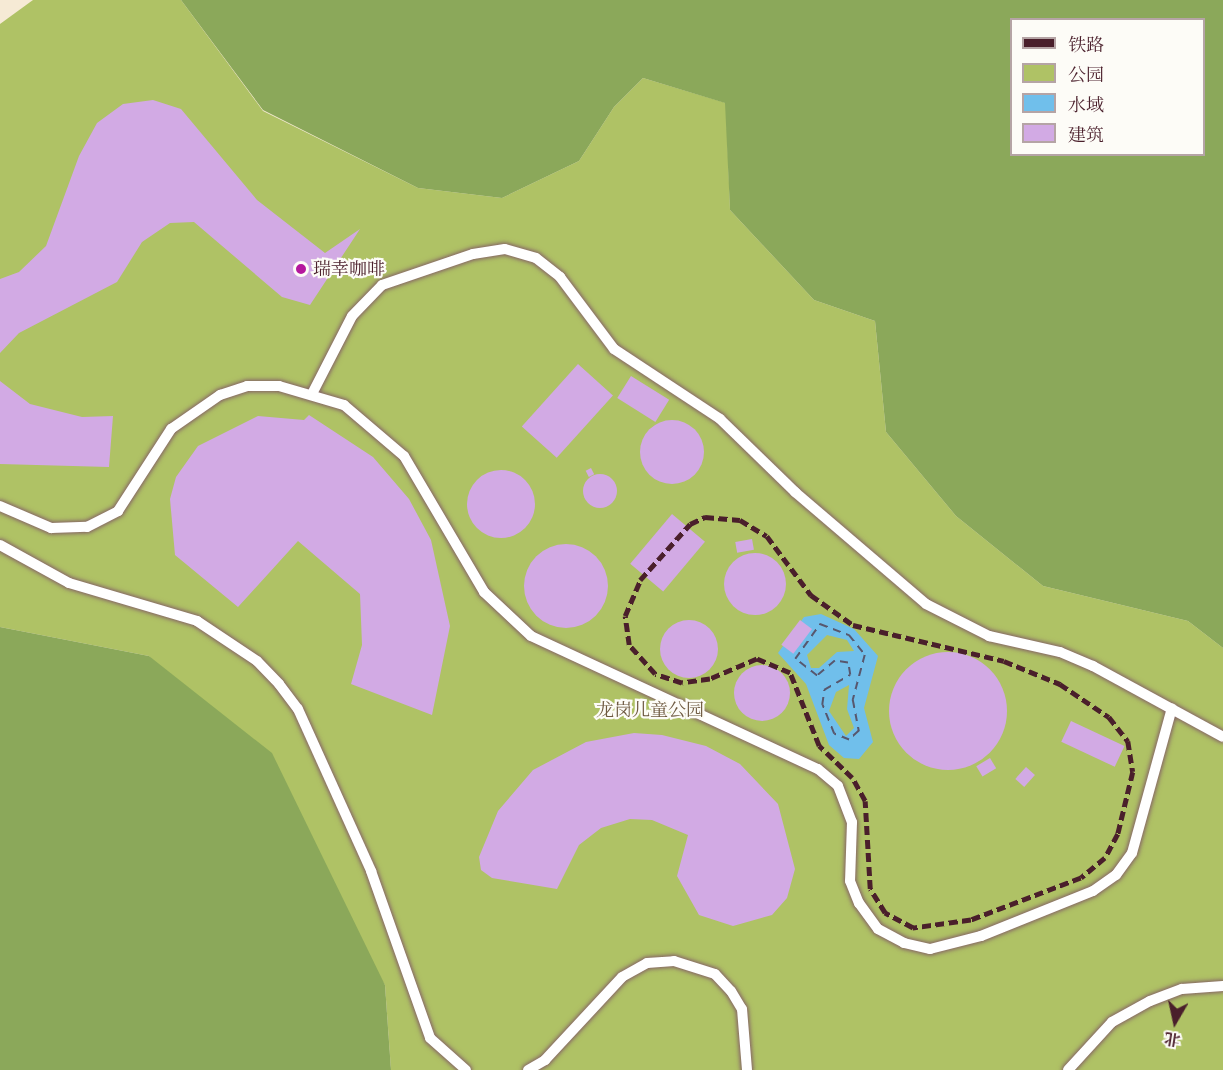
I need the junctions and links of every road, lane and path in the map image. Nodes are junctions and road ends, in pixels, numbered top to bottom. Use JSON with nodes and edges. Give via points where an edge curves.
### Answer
{"nodes":[{"id":1,"x":313,"y":392,"type":"junction"},
{"id":2,"x":0,"y":506,"type":"edge"},
{"id":3,"x":0,"y":545,"type":"edge"},
{"id":4,"x":1172,"y":708,"type":"junction"},
{"id":5,"x":1223,"y":736,"type":"edge"},
{"id":6,"x":1223,"y":986,"type":"edge"},
{"id":7,"x":466,"y":1070,"type":"edge"},
{"id":8,"x":528,"y":1070,"type":"edge"},
{"id":9,"x":747,"y":1070,"type":"edge"},
{"id":10,"x":1068,"y":1070,"type":"edge"}],
"edges":[{"from":1,"to":2,"type":"lane","via":[[247,386],[194,408],[152,454],[130,499],[87,527],[51,528]]},
{"from":1,"to":4,"type":"lane","via":[[352,316],[382,285],[473,254],[505,249],[536,258],[560,277],[614,349],[720,419],[795,492],[926,604],[989,636],[1060,652]]},
{"from":1,"to":4,"type":"lane","via":[[344,405],[404,456],[484,592],[531,636],[818,770],[838,786],[852,822],[850,881],[856,896],[879,929],[904,943],[954,946],[1093,891],[1116,875],[1132,853]]},
{"from":3,"to":7,"type":"lane","via":[[69,583],[196,621],[257,661],[279,684],[298,709],[371,871],[430,1038]]},
{"from":4,"to":5,"type":"lane"},
{"from":6,"to":10,"type":"lane","via":[[1182,989],[1150,1001],[1112,1023]]},
{"from":8,"to":9,"type":"lane","via":[[545,1060],[622,977],[647,963],[674,961],[715,974],[731,991],[745,1021]]}]}
